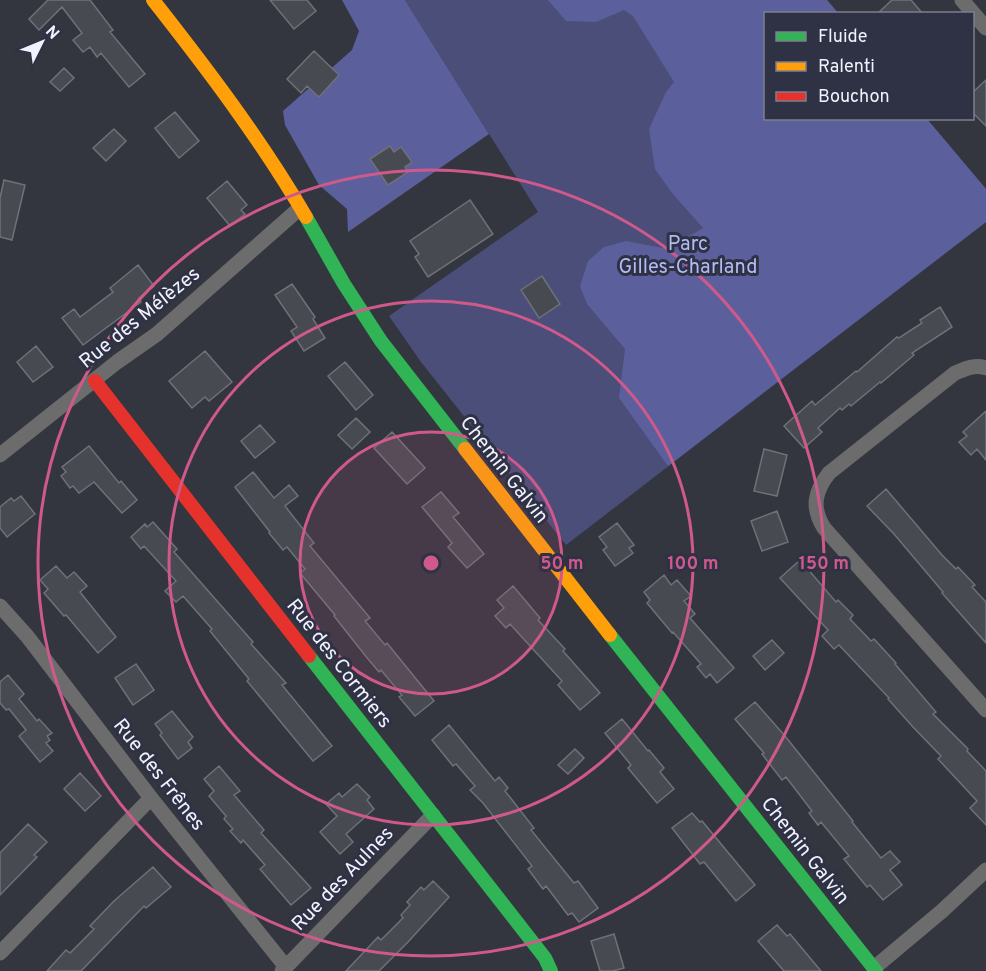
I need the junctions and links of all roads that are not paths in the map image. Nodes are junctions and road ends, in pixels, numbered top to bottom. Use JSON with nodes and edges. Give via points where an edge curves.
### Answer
{"nodes":[{"id":1,"x":153,"y":0,"type":"edge"},
{"id":2,"x":962,"y":0,"type":"edge"},
{"id":3,"x":972,"y":12,"type":"edge"},
{"id":4,"x":974,"y":14,"type":"edge"},
{"id":5,"x":986,"y":28,"type":"edge"},
{"id":6,"x":300,"y":208,"type":"junction"},
{"id":7,"x":986,"y":368,"type":"edge"},
{"id":8,"x":95,"y":381,"type":"junction"},
{"id":9,"x":0,"y":455,"type":"edge"},
{"id":10,"x":0,"y":606,"type":"edge"},
{"id":11,"x":986,"y":710,"type":"edge"},
{"id":12,"x":151,"y":798,"type":"junction"},
{"id":13,"x":433,"y":815,"type":"junction"},
{"id":14,"x":986,"y":870,"type":"edge"},
{"id":15,"x":0,"y":952,"type":"edge"},
{"id":16,"x":284,"y":969,"type":"edge"},
{"id":17,"x":875,"y":969,"type":"edge"},
{"id":18,"x":551,"y":971,"type":"edge"}],
"edges":[{"from":1,"to":6,"type":"street","name":"Chemin Galvin","via":[[228,98]]},
{"from":2,"to":3,"type":"street"},
{"from":4,"to":5,"type":"street"},
{"from":6,"to":8,"type":"street","name":"Rue des Mélèzes","via":[[157,334]]},
{"from":6,"to":17,"type":"street","name":"Chemin Galvin","via":[[381,341]]},
{"from":7,"to":11,"type":"street","via":[[970,367],[955,373],[829,473],[816,497],[824,528]]},
{"from":8,"to":9,"type":"street","name":"Rue des Mélèzes"},
{"from":8,"to":13,"type":"street","name":"Rue des Cormiers"},
{"from":10,"to":12,"type":"street","name":"Rue des Frênes"},
{"from":12,"to":15,"type":"street"},
{"from":12,"to":16,"type":"street","name":"Rue des Frênes"},
{"from":13,"to":16,"type":"street","name":"Rue des Aulnes"},
{"from":13,"to":18,"type":"street","name":"Rue des Cormiers","via":[[545,958]]},
{"from":14,"to":17,"type":"street"}]}
